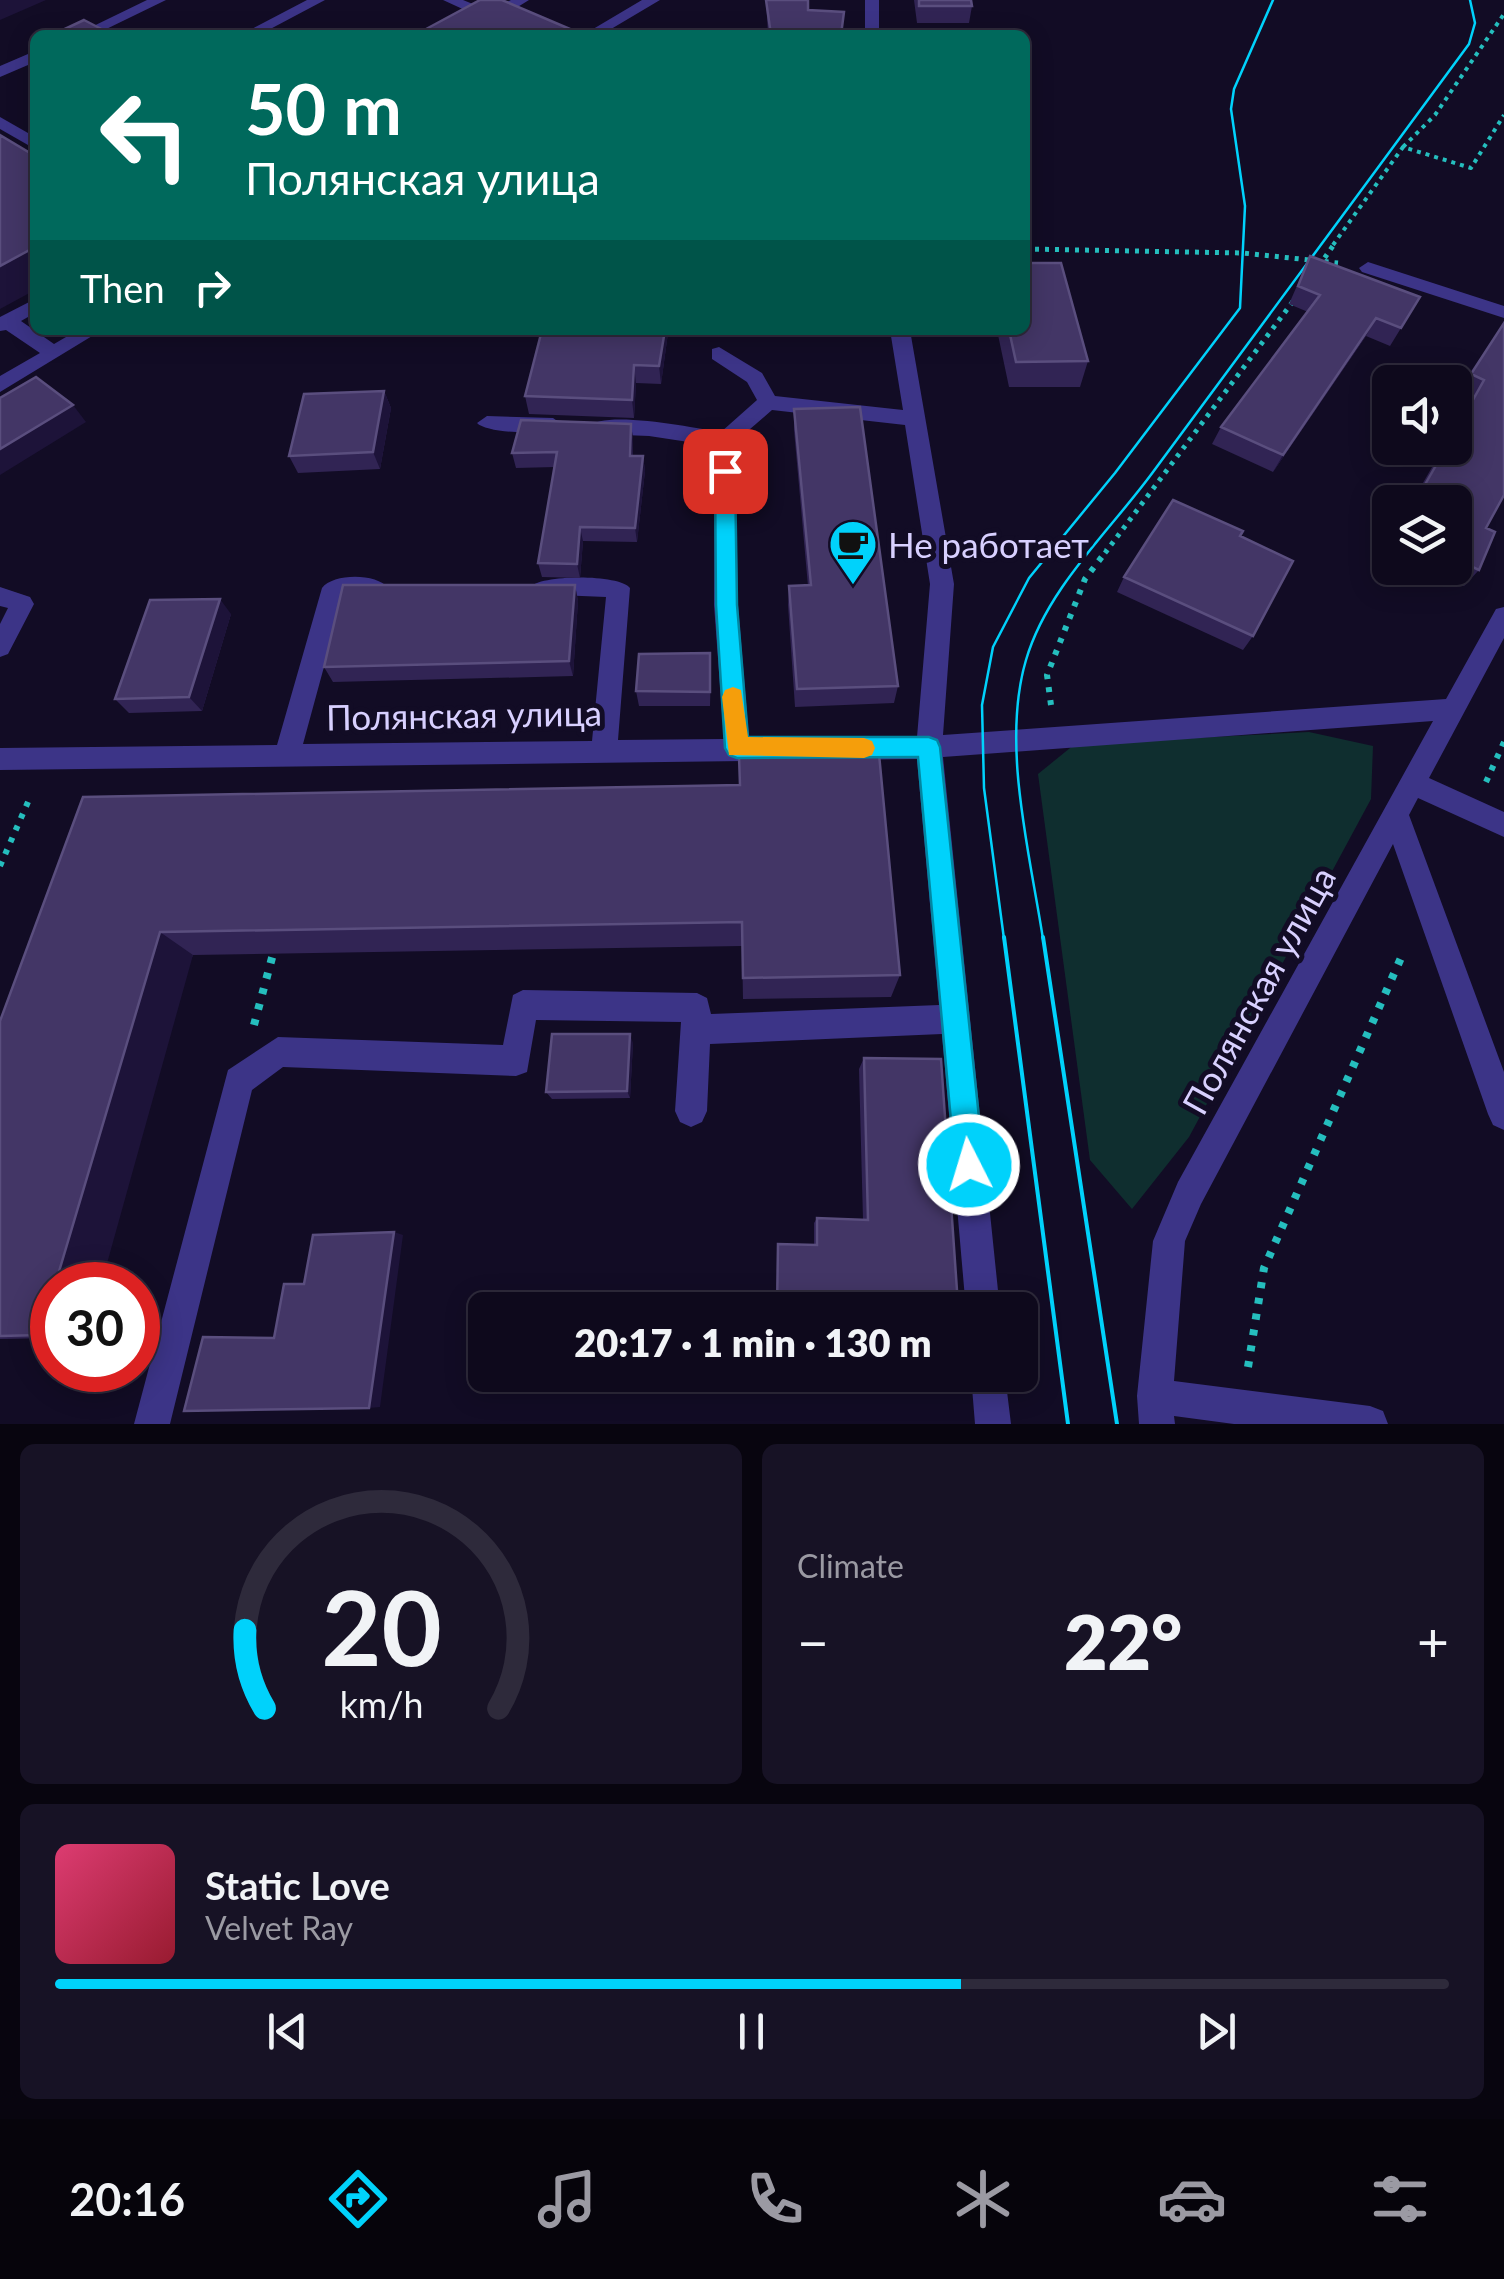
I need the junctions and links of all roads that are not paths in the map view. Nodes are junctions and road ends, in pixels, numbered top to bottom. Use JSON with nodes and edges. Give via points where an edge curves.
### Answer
{"nodes":[{"id":1,"x":159,"y":0,"type":"edge"},
{"id":2,"x":318,"y":0,"type":"edge"},
{"id":3,"x":450,"y":0,"type":"edge"},
{"id":4,"x":522,"y":0,"type":"edge"},
{"id":5,"x":654,"y":0,"type":"edge"},
{"id":6,"x":872,"y":0,"type":"edge"},
{"id":7,"x":491,"y":17,"type":"junction"},
{"id":8,"x":508,"y":24,"type":"edge"},
{"id":9,"x":93,"y":30,"type":"edge"},
{"id":10,"x":257,"y":30,"type":"edge"},
{"id":11,"x":467,"y":30,"type":"edge"},
{"id":12,"x":599,"y":30,"type":"edge"},
{"id":13,"x":872,"y":30,"type":"edge"},
{"id":14,"x":30,"y":58,"type":"edge"},
{"id":15,"x":0,"y":72,"type":"edge"},
{"id":16,"x":0,"y":122,"type":"edge"},
{"id":17,"x":30,"y":141,"type":"edge"},
{"id":18,"x":1368,"y":268,"type":"dead end"},
{"id":19,"x":30,"y":308,"type":"edge"},
{"id":20,"x":1504,"y":312,"type":"edge"},
{"id":21,"x":3,"y":323,"type":"edge"},
{"id":22,"x":84,"y":335,"type":"edge"},
{"id":23,"x":901,"y":335,"type":"edge"},
{"id":24,"x":54,"y":353,"type":"junction"},
{"id":25,"x":719,"y":354,"type":"dead end"},
{"id":26,"x":0,"y":385,"type":"edge"},
{"id":27,"x":768,"y":402,"type":"junction"},
{"id":28,"x":915,"y":419,"type":"junction"},
{"id":29,"x":487,"y":423,"type":"dead end"},
{"id":30,"x":725,"y":440,"type":"junction"},
{"id":31,"x":410,"y":588,"type":"edge"},
{"id":32,"x":523,"y":588,"type":"edge"},
{"id":33,"x":0,"y":596,"type":"edge"},
{"id":34,"x":1504,"y":616,"type":"edge"},
{"id":35,"x":0,"y":648,"type":"edge"},
{"id":36,"x":1456,"y":709,"type":"junction"},
{"id":37,"x":929,"y":747,"type":"junction"},
{"id":38,"x":737,"y":748,"type":"junction"},
{"id":39,"x":604,"y":750,"type":"junction"},
{"id":40,"x":287,"y":754,"type":"junction"},
{"id":41,"x":0,"y":759,"type":"edge"},
{"id":42,"x":1415,"y":784,"type":"junction"},
{"id":43,"x":1397,"y":817,"type":"junction"},
{"id":44,"x":1504,"y":825,"type":"edge"},
{"id":45,"x":956,"y":1019,"type":"junction"},
{"id":46,"x":696,"y":1030,"type":"junction"},
{"id":47,"x":691,"y":1111,"type":"dead end"},
{"id":48,"x":1504,"y":1114,"type":"edge"},
{"id":49,"x":980,"y":1292,"type":"edge"},
{"id":50,"x":990,"y":1392,"type":"edge"},
{"id":51,"x":1156,"y":1410,"type":"edge"},
{"id":52,"x":152,"y":1424,"type":"edge"},
{"id":53,"x":993,"y":1424,"type":"edge"},
{"id":54,"x":1370,"y":1424,"type":"edge"}],
"edges":[{"from":1,"to":9,"type":"street"},
{"from":2,"to":10,"type":"street"},
{"from":3,"to":7,"type":"street"},
{"from":4,"to":7,"type":"street"},
{"from":5,"to":12,"type":"street"},
{"from":6,"to":13,"type":"street"},
{"from":7,"to":8,"type":"street"},
{"from":7,"to":11,"type":"street"},
{"from":14,"to":15,"type":"street"},
{"from":16,"to":17,"type":"street"},
{"from":18,"to":20,"type":"street"},
{"from":19,"to":21,"type":"street"},
{"from":21,"to":24,"type":"street"},
{"from":22,"to":24,"type":"street"},
{"from":23,"to":28,"type":"street"},
{"from":24,"to":26,"type":"street"},
{"from":25,"to":27,"type":"street","via":[[755,378]]},
{"from":27,"to":28,"type":"street"},
{"from":27,"to":30,"type":"street"},
{"from":28,"to":37,"type":"street","via":[[942,584]]},
{"from":29,"to":30,"type":"street","via":[[649,429]]},
{"from":30,"to":38,"type":"street","via":[[726,605]]},
{"from":31,"to":40,"type":"street","via":[[334,588]]},
{"from":32,"to":39,"type":"street","via":[[618,588]]},
{"from":33,"to":35,"type":"street","via":[[22,604]]},
{"from":34,"to":36,"type":"street","name":"Полянская улица"},
{"from":36,"to":37,"type":"street","name":"Полянская улица"},
{"from":36,"to":42,"type":"street","name":"Полянская улица"},
{"from":37,"to":38,"type":"street","name":"Полянская улица"},
{"from":37,"to":45,"type":"street"},
{"from":38,"to":39,"type":"street","name":"Полянская улица"},
{"from":39,"to":40,"type":"street","name":"Полянская улица"},
{"from":40,"to":41,"type":"street","name":"Полянская улица"},
{"from":42,"to":43,"type":"street","name":"Полянская улица"},
{"from":42,"to":44,"type":"street"},
{"from":43,"to":48,"type":"street"},
{"from":43,"to":51,"type":"street","name":"Полянская улица","via":[[1169,1241]]},
{"from":45,"to":46,"type":"street"},
{"from":45,"to":49,"type":"street"},
{"from":46,"to":47,"type":"street"},
{"from":46,"to":52,"type":"street","via":[[698,1008],[523,1005],[516,1061],[278,1052],[239,1081]]},
{"from":50,"to":53,"type":"street"},
{"from":51,"to":54,"type":"street","via":[[1242,1407]]}]}
